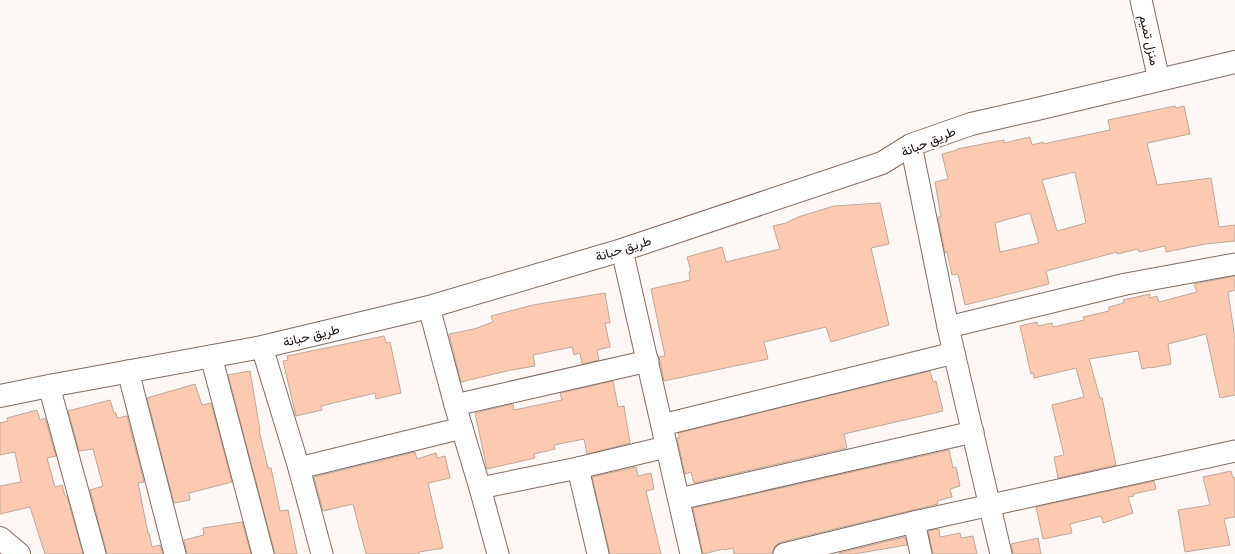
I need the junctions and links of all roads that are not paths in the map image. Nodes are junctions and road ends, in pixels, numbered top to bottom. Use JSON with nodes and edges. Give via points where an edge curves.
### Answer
{"nodes":[{"id":1,"x":1141,"y":0,"type":"edge"},
{"id":2,"x":1235,"y":62,"type":"edge"},
{"id":3,"x":1159,"y":80,"type":"junction"},
{"id":4,"x":911,"y":145,"type":"junction"},
{"id":5,"x":622,"y":250,"type":"junction"},
{"id":6,"x":1235,"y":264,"type":"edge"},
{"id":7,"x":428,"y":306,"type":"junction"},
{"id":8,"x":948,"y":327,"type":"junction"},
{"id":9,"x":262,"y":347,"type":"junction"},
{"id":10,"x":954,"y":353,"type":"junction"},
{"id":11,"x":211,"y":356,"type":"junction"},
{"id":12,"x":648,"y":361,"type":"junction"},
{"id":13,"x":128,"y":371,"type":"junction"},
{"id":14,"x":49,"y":386,"type":"junction"},
{"id":15,"x":0,"y":396,"type":"edge"},
{"id":16,"x":455,"y":405,"type":"junction"},
{"id":17,"x":662,"y":425,"type":"junction"},
{"id":18,"x":462,"y":428,"type":"junction"},
{"id":19,"x":973,"y":432,"type":"junction"},
{"id":20,"x":666,"y":447,"type":"junction"},
{"id":21,"x":1235,"y":451,"type":"edge"},
{"id":22,"x":300,"y":468,"type":"junction"},
{"id":23,"x":578,"y":468,"type":"junction"},
{"id":24,"x":480,"y":488,"type":"junction"},
{"id":25,"x":679,"y":499,"type":"junction"},
{"id":26,"x":990,"y":506,"type":"junction"},
{"id":27,"x":914,"y":522,"type":"junction"},
{"id":28,"x":0,"y":538,"type":"edge"},
{"id":29,"x":835,"y":548,"type":"edge"},
{"id":30,"x":19,"y":554,"type":"edge"},
{"id":31,"x":95,"y":554,"type":"edge"},
{"id":32,"x":175,"y":554,"type":"edge"},
{"id":33,"x":263,"y":554,"type":"edge"},
{"id":34,"x":322,"y":554,"type":"edge"},
{"id":35,"x":498,"y":554,"type":"edge"},
{"id":36,"x":598,"y":554,"type":"edge"},
{"id":37,"x":691,"y":554,"type":"edge"},
{"id":38,"x":784,"y":554,"type":"edge"},
{"id":39,"x":921,"y":554,"type":"edge"},
{"id":40,"x":1001,"y":554,"type":"edge"}],
"edges":[{"from":1,"to":3,"type":"street","name":"منزل تميم"},
{"from":2,"to":3,"type":"street","name":"طريق حبانة"},
{"from":3,"to":4,"type":"street","name":"طريق حبانة","via":[[970,124]]},
{"from":4,"to":5,"type":"street","name":"طريق حبانة","via":[[882,163]]},
{"from":4,"to":8,"type":"street"},
{"from":5,"to":7,"type":"street","name":"طريق حبانة"},
{"from":5,"to":12,"type":"street"},
{"from":6,"to":8,"type":"street","via":[[1126,284]]},
{"from":7,"to":9,"type":"street","name":"طريق حبانة"},
{"from":7,"to":16,"type":"street"},
{"from":8,"to":10,"type":"street"},
{"from":9,"to":11,"type":"street","name":"طريق حبانة"},
{"from":9,"to":22,"type":"street"},
{"from":10,"to":17,"type":"street"},
{"from":10,"to":19,"type":"street"},
{"from":11,"to":13,"type":"street","name":"طريق حبانة"},
{"from":11,"to":33,"type":"street"},
{"from":12,"to":16,"type":"street"},
{"from":12,"to":17,"type":"street"},
{"from":13,"to":14,"type":"street","name":"طريق حبانة"},
{"from":13,"to":32,"type":"street"},
{"from":14,"to":15,"type":"street","name":"طريق حبانة"},
{"from":14,"to":31,"type":"street"},
{"from":16,"to":18,"type":"street"},
{"from":17,"to":20,"type":"street"},
{"from":18,"to":22,"type":"street"},
{"from":18,"to":24,"type":"street"},
{"from":19,"to":25,"type":"street"},
{"from":19,"to":26,"type":"street"},
{"from":20,"to":23,"type":"street"},
{"from":20,"to":25,"type":"street"},
{"from":21,"to":26,"type":"street"},
{"from":22,"to":34,"type":"street"},
{"from":23,"to":24,"type":"street"},
{"from":23,"to":36,"type":"street"},
{"from":24,"to":35,"type":"street"},
{"from":25,"to":37,"type":"street"},
{"from":26,"to":27,"type":"street"},
{"from":26,"to":40,"type":"street"},
{"from":27,"to":29,"type":"street"},
{"from":27,"to":39,"type":"street"},
{"from":28,"to":30,"type":"street"},
{"from":29,"to":38,"type":"street"}]}
